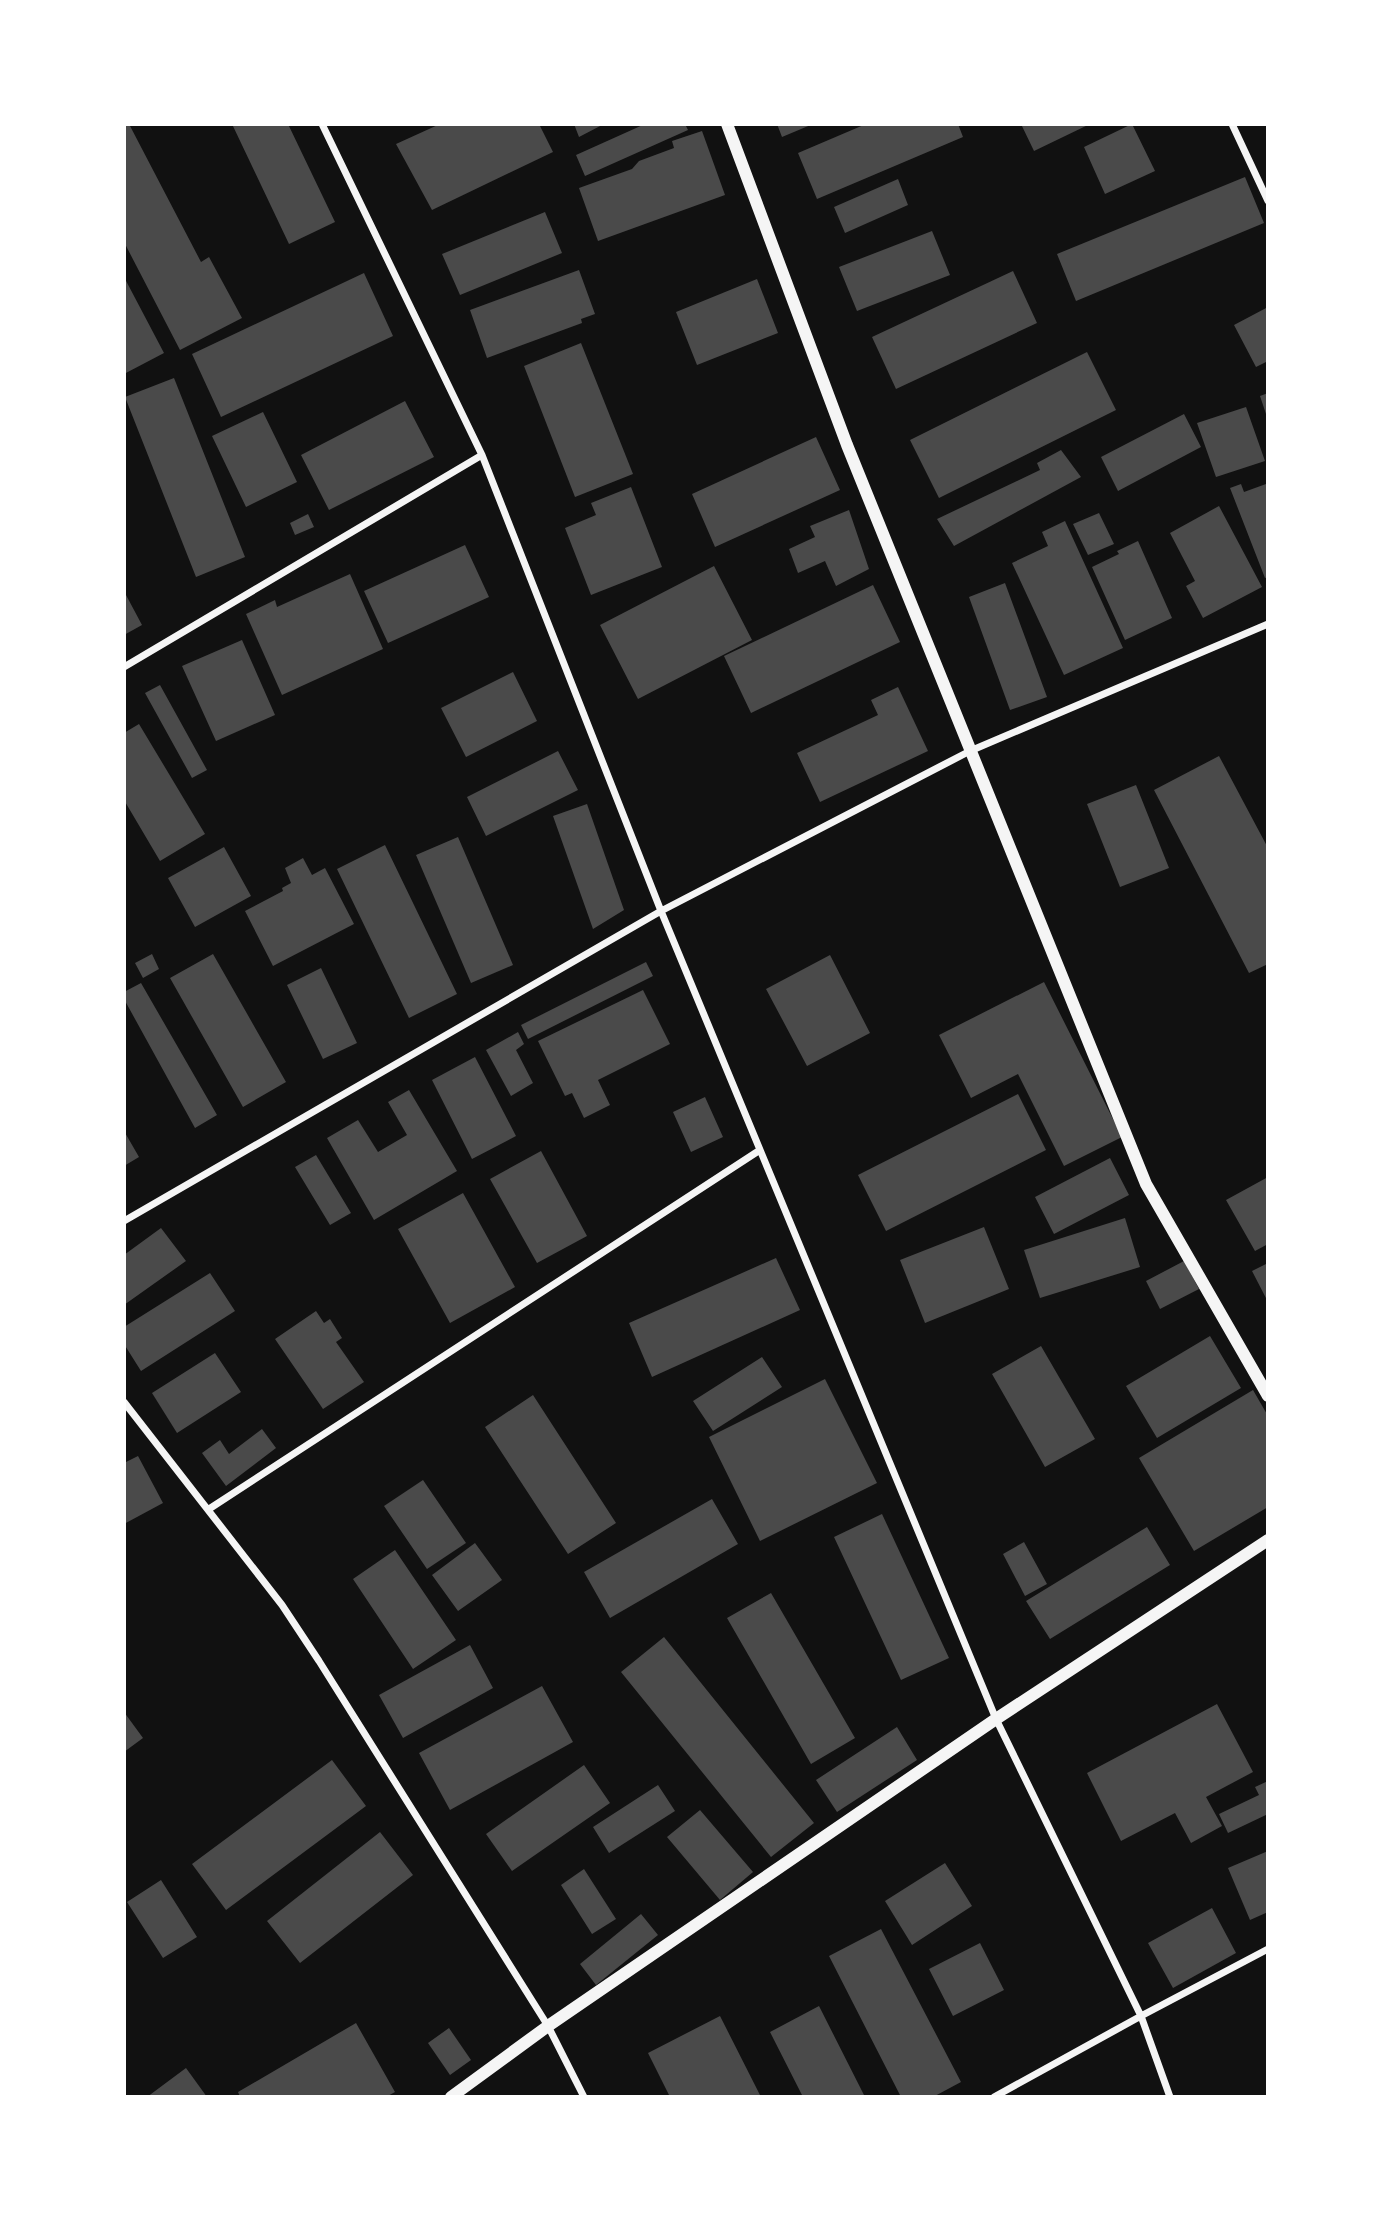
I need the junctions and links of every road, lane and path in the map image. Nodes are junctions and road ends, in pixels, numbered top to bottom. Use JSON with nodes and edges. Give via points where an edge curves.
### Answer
{"nodes":[{"id":1,"x":322,"y":124,"type":"edge"},
{"id":2,"x":727,"y":124,"type":"edge"},
{"id":3,"x":1231,"y":124,"type":"edge"},
{"id":4,"x":1268,"y":201,"type":"edge"},
{"id":5,"x":482,"y":455,"type":"junction"},
{"id":6,"x":1268,"y":624,"type":"edge"},
{"id":7,"x":124,"y":667,"type":"edge"},
{"id":8,"x":970,"y":751,"type":"junction"},
{"id":9,"x":661,"y":911,"type":"junction"},
{"id":10,"x":760,"y":1150,"type":"junction"},
{"id":11,"x":124,"y":1221,"type":"edge"},
{"id":12,"x":1268,"y":1396,"type":"edge"},
{"id":13,"x":124,"y":1402,"type":"edge"},
{"id":14,"x":209,"y":1509,"type":"junction"},
{"id":15,"x":1268,"y":1539,"type":"edge"},
{"id":16,"x":996,"y":1719,"type":"junction"},
{"id":17,"x":1268,"y":1949,"type":"edge"},
{"id":18,"x":1141,"y":2016,"type":"junction"},
{"id":19,"x":548,"y":2025,"type":"junction"},
{"id":20,"x":451,"y":2097,"type":"edge"},
{"id":21,"x":584,"y":2097,"type":"edge"},
{"id":22,"x":994,"y":2097,"type":"edge"},
{"id":23,"x":1170,"y":2097,"type":"edge"}],
"edges":[{"from":1,"to":5,"type":"street"},
{"from":2,"to":8,"type":"street","via":[[847,445]]},
{"from":3,"to":4,"type":"street"},
{"from":5,"to":7,"type":"street"},
{"from":5,"to":9,"type":"street"},
{"from":6,"to":8,"type":"street"},
{"from":8,"to":9,"type":"street"},
{"from":8,"to":12,"type":"street","via":[[1146,1184]]},
{"from":9,"to":10,"type":"street"},
{"from":9,"to":11,"type":"street"},
{"from":10,"to":14,"type":"street"},
{"from":10,"to":16,"type":"street"},
{"from":13,"to":14,"type":"street"},
{"from":14,"to":19,"type":"street","via":[[319,1661]]},
{"from":15,"to":16,"type":"street"},
{"from":16,"to":18,"type":"street"},
{"from":16,"to":19,"type":"street"},
{"from":17,"to":18,"type":"street"},
{"from":18,"to":22,"type":"street"},
{"from":18,"to":23,"type":"street"},
{"from":19,"to":20,"type":"street"},
{"from":19,"to":21,"type":"street"}]}
